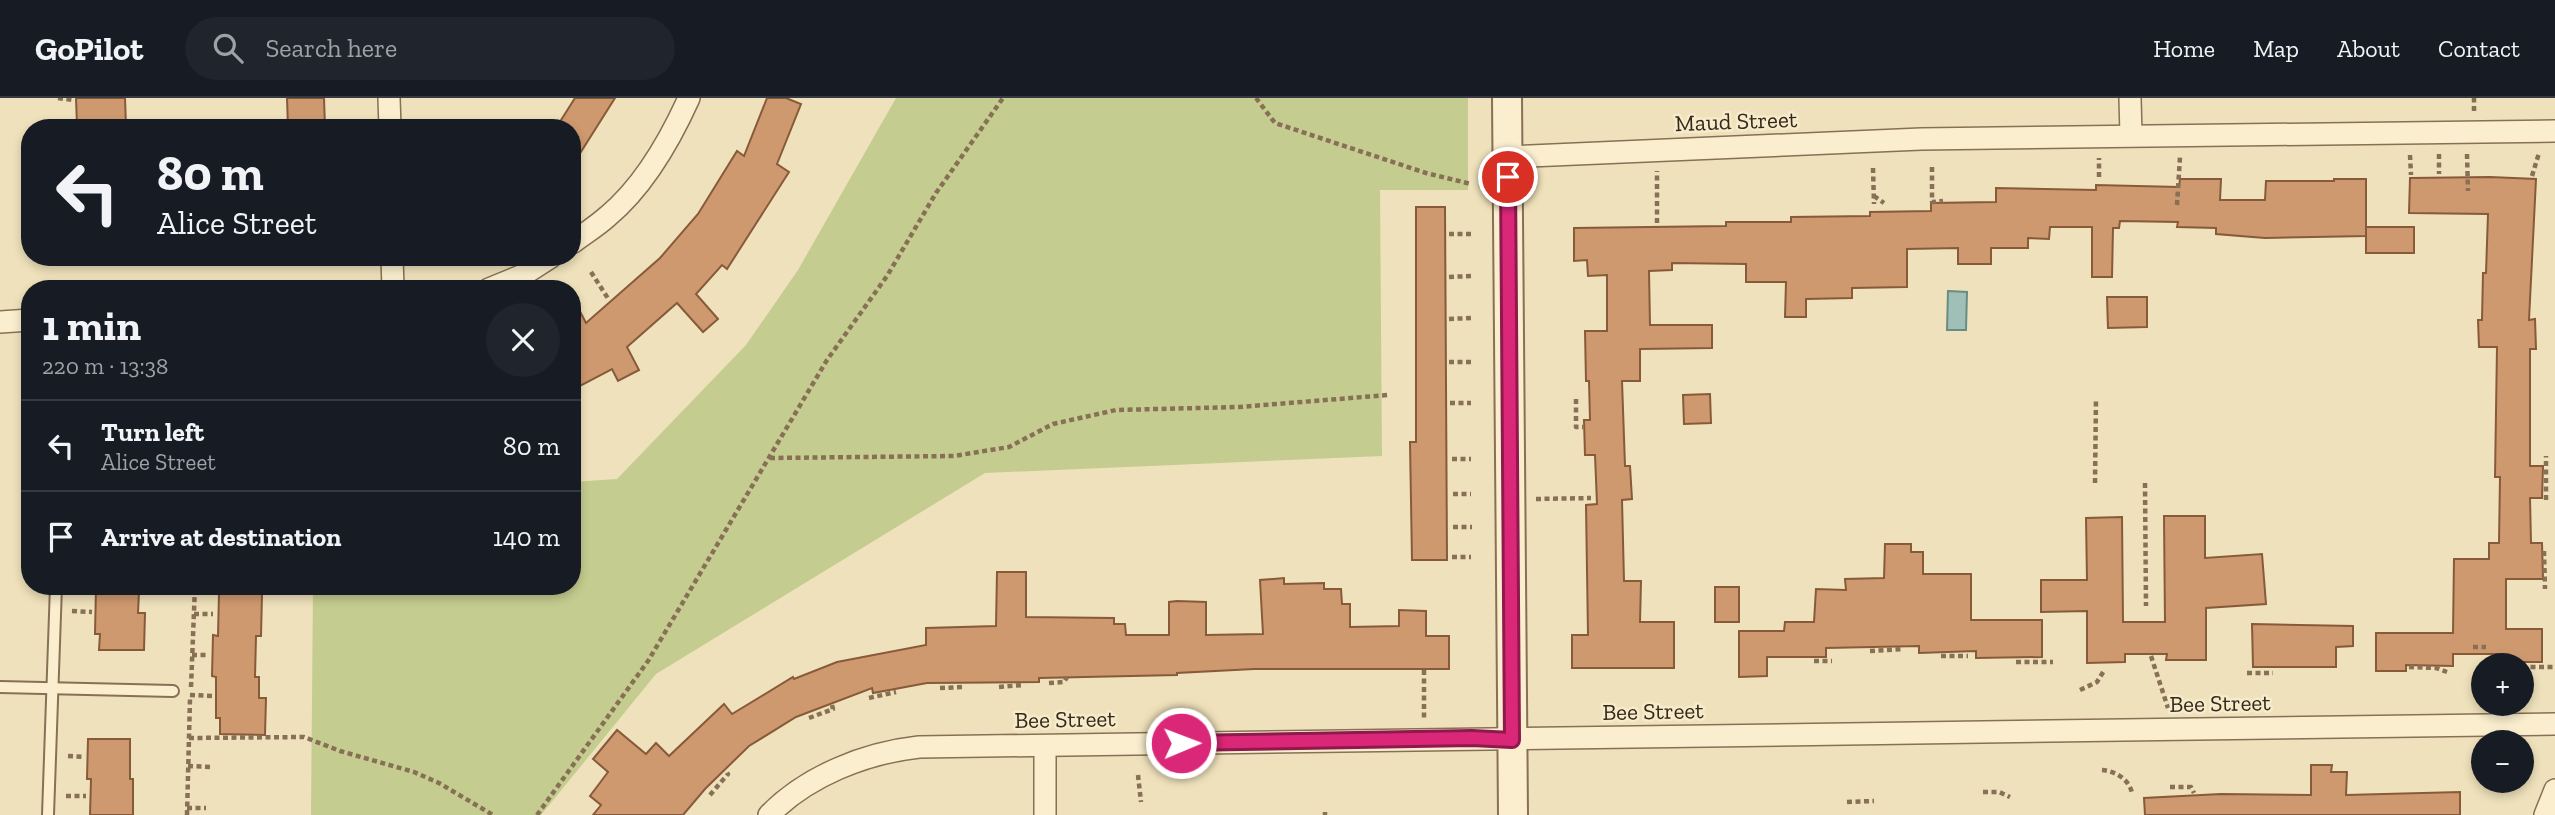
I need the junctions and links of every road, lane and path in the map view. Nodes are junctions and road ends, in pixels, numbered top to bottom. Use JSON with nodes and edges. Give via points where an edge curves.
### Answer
{"nodes":[{"id":1,"x":58,"y":98,"type":"edge"},
{"id":2,"x":389,"y":98,"type":"edge"},
{"id":3,"x":689,"y":98,"type":"edge"},
{"id":4,"x":1003,"y":98,"type":"edge"},
{"id":5,"x":1256,"y":98,"type":"edge"},
{"id":6,"x":1507,"y":98,"type":"edge"},
{"id":7,"x":2130,"y":98,"type":"edge"},
{"id":8,"x":74,"y":100,"type":"dead end"},
{"id":9,"x":390,"y":119,"type":"edge"},
{"id":10,"x":2555,"y":131,"type":"edge"},
{"id":11,"x":2131,"y":135,"type":"junction"},
{"id":12,"x":2467,"y":149,"type":"dead end"},
{"id":13,"x":2540,"y":149,"type":"dead end"},
{"id":14,"x":2410,"y":150,"type":"dead end"},
{"id":15,"x":2439,"y":150,"type":"dead end"},
{"id":16,"x":2180,"y":153,"type":"dead end"},
{"id":17,"x":2099,"y":154,"type":"dead end"},
{"id":18,"x":1507,"y":157,"type":"junction"},
{"id":19,"x":1932,"y":167,"type":"dead end"},
{"id":20,"x":1873,"y":168,"type":"dead end"},
{"id":21,"x":1657,"y":171,"type":"dead end"},
{"id":22,"x":2439,"y":174,"type":"dead end"},
{"id":23,"x":2411,"y":175,"type":"dead end"},
{"id":24,"x":2532,"y":176,"type":"dead end"},
{"id":25,"x":2099,"y":177,"type":"dead end"},
{"id":26,"x":1471,"y":184,"type":"dead end"},
{"id":27,"x":2468,"y":191,"type":"dead end"},
{"id":28,"x":1874,"y":196,"type":"junction"},
{"id":29,"x":1943,"y":201,"type":"dead end"},
{"id":30,"x":1874,"y":204,"type":"dead end"},
{"id":31,"x":1884,"y":204,"type":"dead end"},
{"id":32,"x":2177,"y":205,"type":"dead end"},
{"id":33,"x":1657,"y":223,"type":"dead end"},
{"id":34,"x":1449,"y":234,"type":"dead end"},
{"id":35,"x":1471,"y":234,"type":"dead end"},
{"id":36,"x":581,"y":236,"type":"edge"},
{"id":37,"x":537,"y":266,"type":"edge"},
{"id":38,"x":591,"y":272,"type":"dead end"},
{"id":39,"x":1471,"y":276,"type":"dead end"},
{"id":40,"x":1449,"y":277,"type":"dead end"},
{"id":41,"x":511,"y":280,"type":"edge"},
{"id":42,"x":609,"y":300,"type":"dead end"},
{"id":43,"x":1471,"y":318,"type":"dead end"},
{"id":44,"x":1449,"y":319,"type":"dead end"},
{"id":45,"x":21,"y":320,"type":"edge"},
{"id":46,"x":0,"y":321,"type":"edge"},
{"id":47,"x":1449,"y":362,"type":"dead end"},
{"id":48,"x":1472,"y":362,"type":"dead end"},
{"id":49,"x":1388,"y":395,"type":"dead end"},
{"id":50,"x":2096,"y":398,"type":"dead end"},
{"id":51,"x":1576,"y":399,"type":"dead end"},
{"id":52,"x":1450,"y":403,"type":"dead end"},
{"id":53,"x":1471,"y":403,"type":"dead end"},
{"id":54,"x":1583,"y":427,"type":"dead end"},
{"id":55,"x":2546,"y":456,"type":"dead end"},
{"id":56,"x":770,"y":458,"type":"junction"},
{"id":57,"x":1452,"y":459,"type":"dead end"},
{"id":58,"x":1471,"y":459,"type":"dead end"},
{"id":59,"x":2095,"y":483,"type":"dead end"},
{"id":60,"x":2145,"y":483,"type":"dead end"},
{"id":61,"x":1453,"y":494,"type":"dead end"},
{"id":62,"x":1471,"y":494,"type":"dead end"},
{"id":63,"x":1591,"y":498,"type":"dead end"},
{"id":64,"x":1531,"y":499,"type":"dead end"},
{"id":65,"x":2546,"y":500,"type":"dead end"},
{"id":66,"x":1453,"y":527,"type":"dead end"},
{"id":67,"x":1472,"y":527,"type":"dead end"},
{"id":68,"x":2544,"y":551,"type":"dead end"},
{"id":69,"x":1452,"y":557,"type":"dead end"},
{"id":70,"x":1471,"y":557,"type":"dead end"},
{"id":71,"x":2545,"y":589,"type":"dead end"},
{"id":72,"x":56,"y":595,"type":"edge"},
{"id":73,"x":2146,"y":606,"type":"dead end"},
{"id":74,"x":194,"y":614,"type":"dead end"},
{"id":75,"x":212,"y":614,"type":"dead end"},
{"id":76,"x":2473,"y":647,"type":"dead end"},
{"id":77,"x":2486,"y":647,"type":"dead end"},
{"id":78,"x":1903,"y":649,"type":"dead end"},
{"id":79,"x":1870,"y":650,"type":"dead end"},
{"id":80,"x":192,"y":655,"type":"dead end"},
{"id":81,"x":208,"y":655,"type":"dead end"},
{"id":82,"x":1941,"y":656,"type":"dead end"},
{"id":83,"x":1968,"y":656,"type":"dead end"},
{"id":84,"x":2151,"y":656,"type":"dead end"},
{"id":85,"x":1814,"y":661,"type":"dead end"},
{"id":86,"x":1832,"y":661,"type":"dead end"},
{"id":87,"x":2015,"y":662,"type":"dead end"},
{"id":88,"x":2053,"y":662,"type":"dead end"},
{"id":89,"x":2409,"y":667,"type":"dead end"},
{"id":90,"x":2534,"y":667,"type":"edge"},
{"id":91,"x":2555,"y":667,"type":"edge"},
{"id":92,"x":2105,"y":669,"type":"dead end"},
{"id":93,"x":1424,"y":670,"type":"dead end"},
{"id":94,"x":2447,"y":672,"type":"dead end"},
{"id":95,"x":2247,"y":673,"type":"dead end"},
{"id":96,"x":2273,"y":673,"type":"dead end"},
{"id":97,"x":1067,"y":677,"type":"dead end"},
{"id":98,"x":1049,"y":683,"type":"dead end"},
{"id":99,"x":1023,"y":685,"type":"dead end"},
{"id":100,"x":0,"y":687,"type":"edge"},
{"id":101,"x":963,"y":687,"type":"dead end"},
{"id":102,"x":999,"y":687,"type":"dead end"},
{"id":103,"x":53,"y":688,"type":"junction"},
{"id":104,"x":940,"y":688,"type":"dead end"},
{"id":105,"x":2080,"y":690,"type":"dead end"},
{"id":106,"x":173,"y":691,"type":"dead end"},
{"id":107,"x":896,"y":692,"type":"dead end"},
{"id":108,"x":190,"y":695,"type":"dead end"},
{"id":109,"x":213,"y":696,"type":"dead end"},
{"id":110,"x":869,"y":698,"type":"dead end"},
{"id":111,"x":832,"y":705,"type":"dead end"},
{"id":112,"x":808,"y":718,"type":"dead end"},
{"id":113,"x":2555,"y":724,"type":"edge"},
{"id":114,"x":2169,"y":730,"type":"junction"},
{"id":115,"x":189,"y":738,"type":"dead end"},
{"id":116,"x":1424,"y":739,"type":"junction"},
{"id":117,"x":1512,"y":740,"type":"junction"},
{"id":118,"x":1045,"y":746,"type":"junction"},
{"id":119,"x":188,"y":766,"type":"dead end"},
{"id":120,"x":212,"y":767,"type":"dead end"},
{"id":121,"x":2102,"y":770,"type":"dead end"},
{"id":122,"x":727,"y":773,"type":"dead end"},
{"id":123,"x":1138,"y":775,"type":"dead end"},
{"id":124,"x":2170,"y":787,"type":"dead end"},
{"id":125,"x":2555,"y":790,"type":"edge"},
{"id":126,"x":1983,"y":792,"type":"dead end"},
{"id":127,"x":2132,"y":793,"type":"dead end"},
{"id":128,"x":2194,"y":793,"type":"dead end"},
{"id":129,"x":709,"y":795,"type":"dead end"},
{"id":130,"x":2010,"y":797,"type":"dead end"},
{"id":131,"x":1874,"y":801,"type":"dead end"},
{"id":132,"x":1141,"y":802,"type":"dead end"},
{"id":133,"x":1847,"y":802,"type":"dead end"},
{"id":134,"x":187,"y":808,"type":"dead end"},
{"id":135,"x":206,"y":808,"type":"dead end"},
{"id":136,"x":48,"y":815,"type":"edge"},
{"id":137,"x":493,"y":815,"type":"edge"},
{"id":138,"x":537,"y":815,"type":"edge"},
{"id":139,"x":769,"y":815,"type":"edge"},
{"id":140,"x":1045,"y":815,"type":"edge"},
{"id":141,"x":1513,"y":815,"type":"edge"},
{"id":142,"x":2545,"y":815,"type":"edge"}],
"edges":[{"from":1,"to":8,"type":"path"},
{"from":2,"to":9,"type":"street"},
{"from":3,"to":36,"type":"street","via":[[640,181],[608,216]]},
{"from":4,"to":56,"type":"path","via":[[827,360]]},
{"from":5,"to":26,"type":"path","via":[[1275,123]]},
{"from":6,"to":18,"type":"street"},
{"from":7,"to":11,"type":"street"},
{"from":10,"to":11,"type":"street","name":"Maud Street"},
{"from":11,"to":18,"type":"street","name":"Maud Street"},
{"from":12,"to":27,"type":"path"},
{"from":13,"to":24,"type":"path"},
{"from":14,"to":23,"type":"path"},
{"from":15,"to":22,"type":"path"},
{"from":16,"to":32,"type":"path"},
{"from":17,"to":25,"type":"path"},
{"from":18,"to":117,"type":"street"},
{"from":19,"to":29,"type":"path","via":[[1932,202]]},
{"from":20,"to":28,"type":"path"},
{"from":21,"to":33,"type":"path"},
{"from":28,"to":30,"type":"path"},
{"from":28,"to":31,"type":"path"},
{"from":34,"to":35,"type":"path"},
{"from":37,"to":41,"type":"street"},
{"from":38,"to":42,"type":"path"},
{"from":39,"to":40,"type":"path"},
{"from":43,"to":44,"type":"path"},
{"from":45,"to":46,"type":"street"},
{"from":47,"to":48,"type":"path"},
{"from":49,"to":56,"type":"path","via":[[1238,407],[1116,410],[1053,424],[1009,447],[954,456]]},
{"from":50,"to":59,"type":"path"},
{"from":51,"to":54,"type":"path","via":[[1576,427]]},
{"from":52,"to":53,"type":"path"},
{"from":55,"to":65,"type":"path"},
{"from":56,"to":138,"type":"path","via":[[648,661]]},
{"from":57,"to":58,"type":"path"},
{"from":60,"to":73,"type":"path"},
{"from":61,"to":62,"type":"path"},
{"from":63,"to":64,"type":"path"},
{"from":66,"to":67,"type":"path"},
{"from":68,"to":71,"type":"path"},
{"from":69,"to":70,"type":"path"},
{"from":72,"to":103,"type":"lane"},
{"from":74,"to":75,"type":"path"},
{"from":76,"to":77,"type":"path"},
{"from":78,"to":79,"type":"path"},
{"from":80,"to":81,"type":"path"},
{"from":82,"to":83,"type":"path"},
{"from":84,"to":114,"type":"path","via":[[2168,709]]},
{"from":85,"to":86,"type":"path"},
{"from":87,"to":88,"type":"path"},
{"from":89,"to":94,"type":"path"},
{"from":90,"to":91,"type":"path"},
{"from":92,"to":105,"type":"path","via":[[2097,682]]},
{"from":93,"to":116,"type":"path"},
{"from":95,"to":96,"type":"path"},
{"from":97,"to":98,"type":"path","via":[[1064,682]]},
{"from":99,"to":102,"type":"path"},
{"from":100,"to":103,"type":"lane"},
{"from":101,"to":104,"type":"path"},
{"from":103,"to":106,"type":"lane"},
{"from":103,"to":136,"type":"lane"},
{"from":107,"to":110,"type":"path"},
{"from":108,"to":109,"type":"path"},
{"from":111,"to":112,"type":"path","via":[[833,709]]},
{"from":113,"to":114,"type":"street","name":"Bee Street"},
{"from":114,"to":117,"type":"street","name":"Bee Street"},
{"from":115,"to":137,"type":"path","via":[[304,737],[414,772]]},
{"from":116,"to":117,"type":"street","name":"Bee Street"},
{"from":116,"to":118,"type":"street","name":"Bee Street"},
{"from":117,"to":141,"type":"street"},
{"from":118,"to":139,"type":"street","name":"Bee Street","via":[[898,749],[818,779]]},
{"from":118,"to":140,"type":"street"},
{"from":119,"to":120,"type":"path"},
{"from":121,"to":127,"type":"path","via":[[2127,781]]},
{"from":122,"to":129,"type":"path"},
{"from":123,"to":132,"type":"path"},
{"from":124,"to":128,"type":"path","via":[[2191,787]]},
{"from":125,"to":142,"type":"street"},
{"from":126,"to":130,"type":"path"},
{"from":131,"to":133,"type":"path"},
{"from":134,"to":135,"type":"path"}]}
